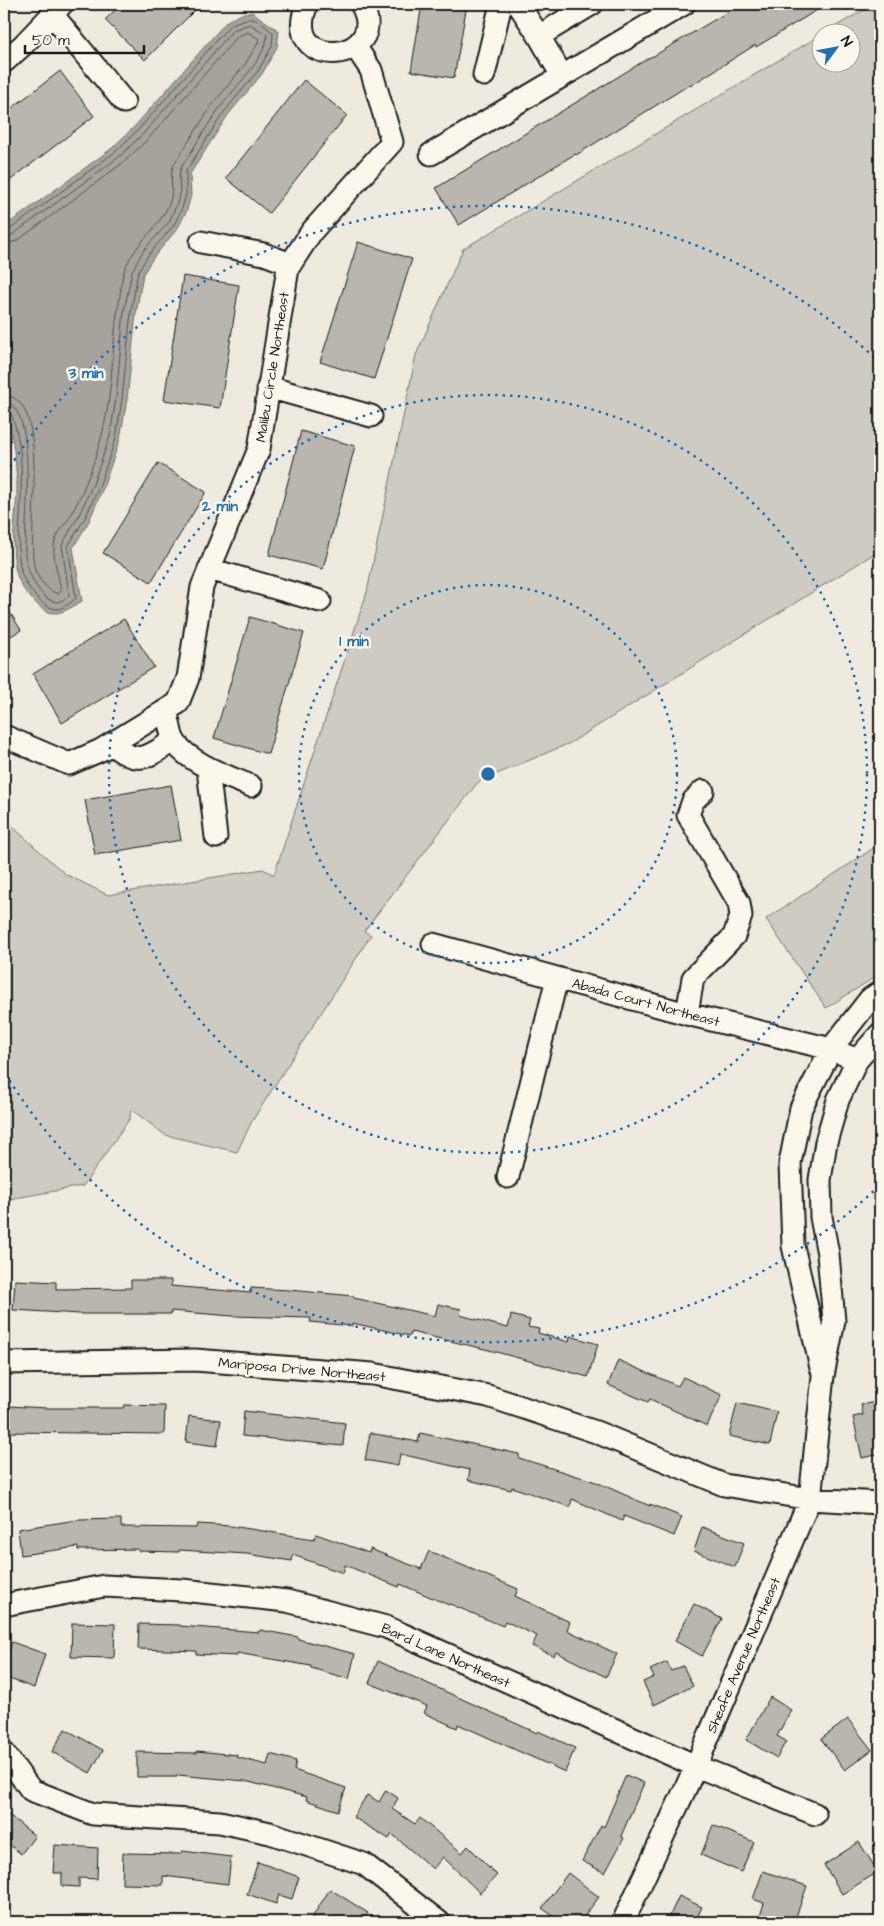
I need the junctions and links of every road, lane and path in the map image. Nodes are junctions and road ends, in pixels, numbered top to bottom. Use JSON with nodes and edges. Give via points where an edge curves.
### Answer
{"nodes":[{"id":1,"x":307,"y":4,"type":"edge"},
{"id":2,"x":501,"y":4,"type":"edge"},
{"id":3,"x":518,"y":4,"type":"edge"},
{"id":4,"x":592,"y":4,"type":"edge"},
{"id":5,"x":684,"y":4,"type":"edge"},
{"id":6,"x":364,"y":5,"type":"edge"},
{"id":7,"x":57,"y":9,"type":"edge"},
{"id":8,"x":539,"y":36,"type":"junction"},
{"id":9,"x":355,"y":46,"type":"junction"},
{"id":10,"x":4,"y":62,"type":"edge"},
{"id":11,"x":484,"y":75,"type":"dead end"},
{"id":12,"x":562,"y":76,"type":"junction"},
{"id":13,"x":124,"y":102,"type":"dead end"},
{"id":14,"x":431,"y":154,"type":"dead end"},
{"id":15,"x":201,"y":242,"type":"dead end"},
{"id":16,"x":291,"y":264,"type":"junction"},
{"id":17,"x":268,"y":387,"type":"junction"},
{"id":18,"x":371,"y":416,"type":"dead end"},
{"id":19,"x":209,"y":569,"type":"junction"},
{"id":20,"x":320,"y":602,"type":"dead end"},
{"id":21,"x":166,"y":710,"type":"junction"},
{"id":22,"x":4,"y":736,"type":"edge"},
{"id":23,"x":174,"y":740,"type":"junction"},
{"id":24,"x":112,"y":744,"type":"junction"},
{"id":25,"x":208,"y":768,"type":"junction"},
{"id":26,"x":251,"y":786,"type":"dead end"},
{"id":27,"x":703,"y":790,"type":"dead end"},
{"id":28,"x":216,"y":837,"type":"dead end"},
{"id":29,"x":433,"y":944,"type":"dead end"},
{"id":30,"x":557,"y":978,"type":"junction"},
{"id":31,"x":880,"y":992,"type":"edge"},
{"id":32,"x":687,"y":1014,"type":"junction"},
{"id":33,"x":880,"y":1034,"type":"edge"},
{"id":34,"x":831,"y":1049,"type":"junction"},
{"id":35,"x":857,"y":1060,"type":"junction"},
{"id":36,"x":508,"y":1176,"type":"dead end"},
{"id":37,"x":4,"y":1363,"type":"edge"},
{"id":38,"x":823,"y":1376,"type":"junction"},
{"id":39,"x":810,"y":1499,"type":"junction"},
{"id":40,"x":880,"y":1503,"type":"edge"},
{"id":41,"x":4,"y":1605,"type":"edge"},
{"id":42,"x":4,"y":1753,"type":"edge"},
{"id":43,"x":696,"y":1766,"type":"junction"},
{"id":44,"x":815,"y":1814,"type":"dead end"},
{"id":45,"x":439,"y":1922,"type":"edge"},
{"id":46,"x":623,"y":1922,"type":"edge"}],
"edges":[{"from":1,"to":9,"type":"street","via":[[302,27],[315,48],[336,54]]},
{"from":2,"to":11,"type":"street"},
{"from":3,"to":8,"type":"street"},
{"from":4,"to":8,"type":"street"},
{"from":5,"to":12,"type":"street"},
{"from":6,"to":9,"type":"street","via":[[364,32]]},
{"from":7,"to":10,"type":"street"},
{"from":7,"to":13,"type":"street"},
{"from":8,"to":12,"type":"street"},
{"from":9,"to":16,"type":"street","name":"Malibu Circle Northeast","via":[[372,70],[392,142],[312,230]]},
{"from":12,"to":14,"type":"street"},
{"from":15,"to":16,"type":"street","via":[[264,254]]},
{"from":16,"to":17,"type":"street","name":"Malibu Circle Northeast"},
{"from":17,"to":18,"type":"street"},
{"from":17,"to":19,"type":"street","name":"Malibu Circle Northeast","via":[[259,448]]},
{"from":19,"to":20,"type":"street"},
{"from":19,"to":21,"type":"street","name":"Malibu Circle Northeast","via":[[202,587],[188,678],[178,703]]},
{"from":21,"to":23,"type":"street"},
{"from":21,"to":24,"type":"street","name":"Malibu Circle Northeast"},
{"from":22,"to":24,"type":"street","name":"Malibu Circle Northeast","via":[[70,764]]},
{"from":23,"to":24,"type":"street","via":[[155,753],[140,758],[130,758]]},
{"from":23,"to":25,"type":"street"},
{"from":25,"to":26,"type":"street"},
{"from":25,"to":28,"type":"street"},
{"from":27,"to":32,"type":"street","via":[[692,802],[688,814],[739,903],[741,916],[734,936],[693,978]]},
{"from":29,"to":30,"type":"street","name":"Abada Court Northeast"},
{"from":30,"to":32,"type":"street","name":"Abada Court Northeast"},
{"from":30,"to":36,"type":"street"},
{"from":31,"to":34,"type":"street","name":"Sheafe Avenue Northeast","via":[[870,999]]},
{"from":32,"to":34,"type":"street","name":"Abada Court Northeast"},
{"from":33,"to":35,"type":"street","name":"Sheafe Avenue Northeast"},
{"from":34,"to":35,"type":"street","name":"Abada Court Northeast"},
{"from":34,"to":38,"type":"street","name":"Sheafe Avenue Northeast","via":[[801,1108],[790,1163],[793,1246]]},
{"from":35,"to":38,"type":"street","name":"Sheafe Avenue Northeast","via":[[838,1100],[820,1180],[821,1217],[834,1321]]},
{"from":37,"to":39,"type":"street","name":"Mariposa Drive Northeast","via":[[195,1360],[373,1374],[488,1396],[596,1432],[724,1485]]},
{"from":38,"to":39,"type":"street","name":"Sheafe Avenue Northeast"},
{"from":39,"to":40,"type":"street","name":"Mariposa Drive Northeast"},
{"from":39,"to":43,"type":"street","name":"Sheafe Avenue Northeast"},
{"from":41,"to":43,"type":"street","name":"Bard Lane Northeast","via":[[104,1586],[287,1601],[386,1627]]},
{"from":42,"to":45,"type":"street","via":[[31,1790],[93,1814],[220,1822],[364,1864]]},
{"from":43,"to":44,"type":"street","name":"Bard Lane Northeast"},
{"from":43,"to":46,"type":"street","name":"Sheafe Avenue Northeast"}]}
